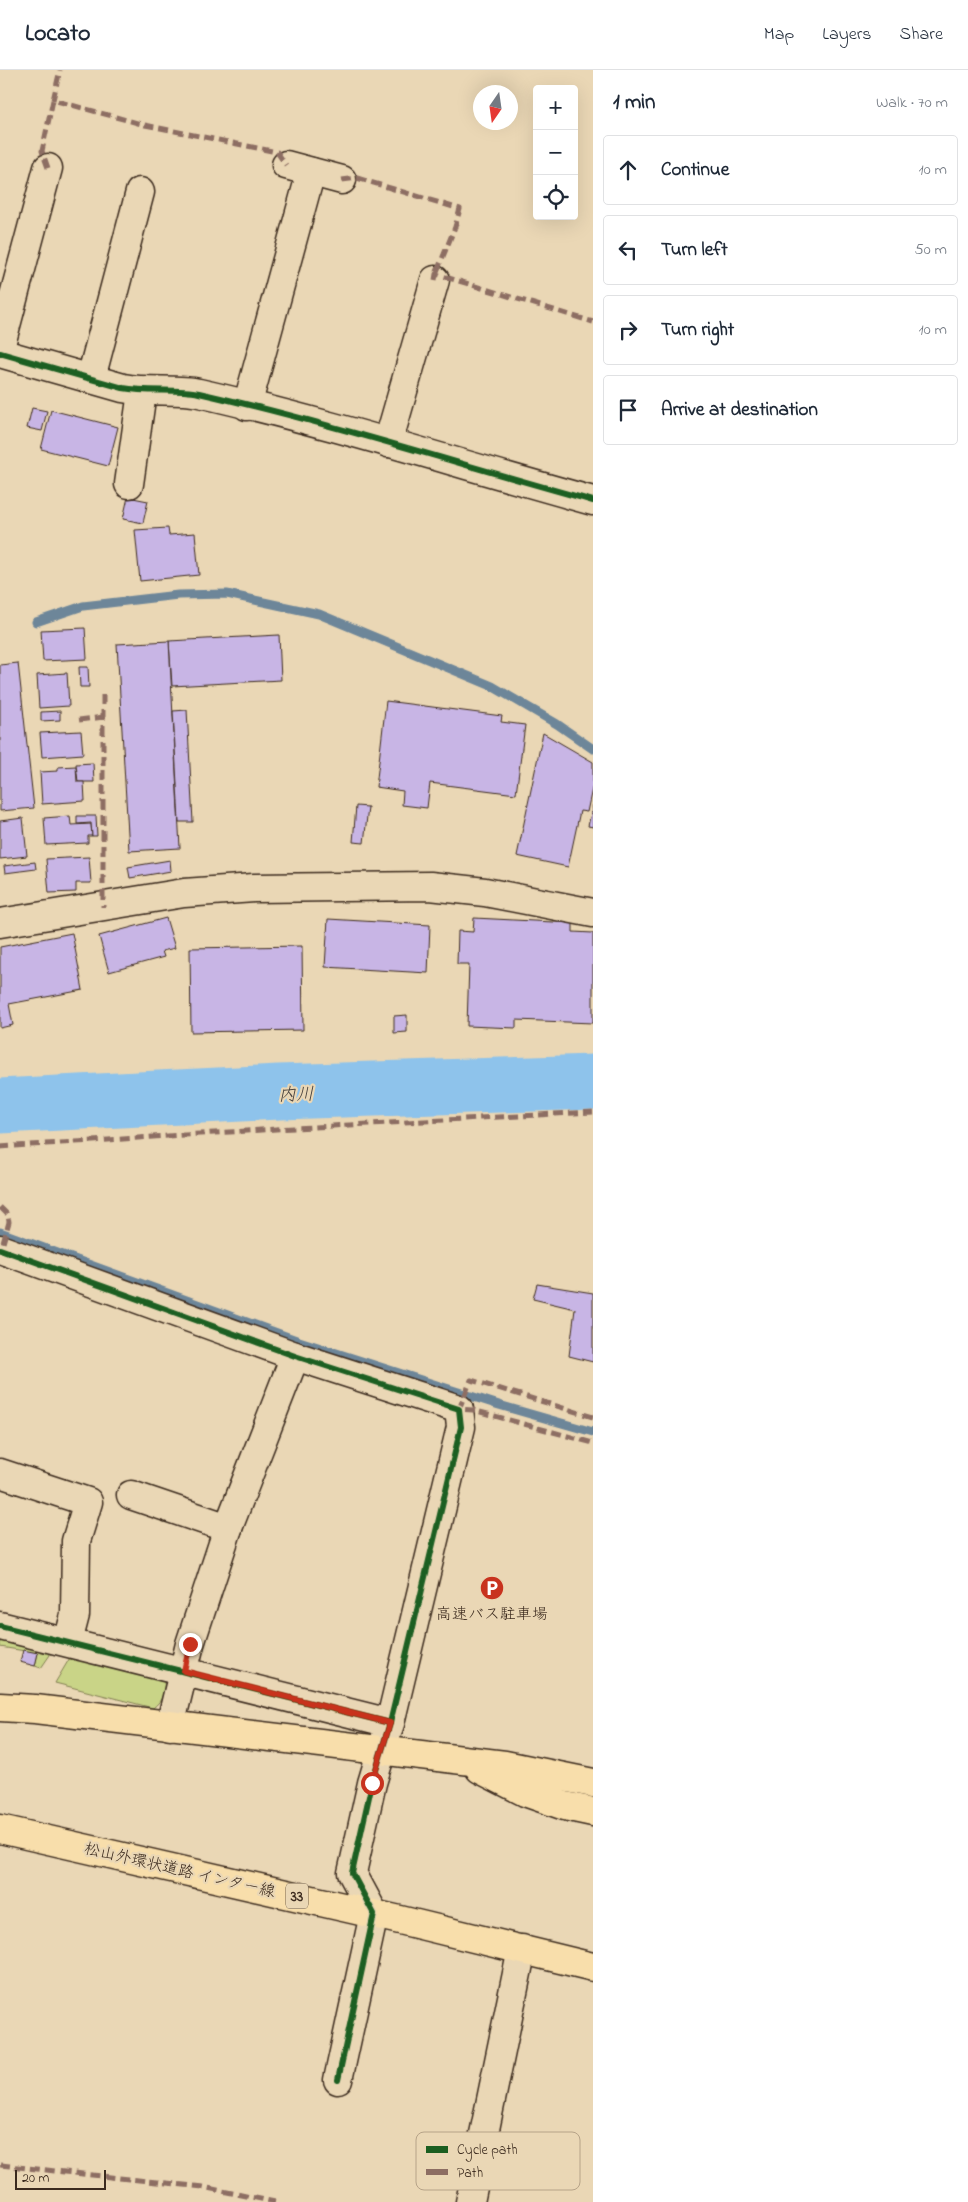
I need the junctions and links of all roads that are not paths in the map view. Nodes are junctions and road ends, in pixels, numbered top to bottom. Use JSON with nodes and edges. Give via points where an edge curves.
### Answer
{"nodes":[{"id":1,"x":48,"y":168,"type":"dead end"},
{"id":2,"x":342,"y":180,"type":"dead end"},
{"id":3,"x":140,"y":192,"type":"dead end"},
{"id":4,"x":435,"y":280,"type":"dead end"},
{"id":5,"x":0,"y":348,"type":"edge"},
{"id":6,"x":0,"y":353,"type":"edge"},
{"id":7,"x":91,"y":378,"type":"junction"},
{"id":8,"x":142,"y":392,"type":"junction"},
{"id":9,"x":247,"y":406,"type":"junction"},
{"id":10,"x":388,"y":443,"type":"junction"},
{"id":11,"x":129,"y":484,"type":"dead end"},
{"id":12,"x":593,"y":501,"type":"edge"},
{"id":13,"x":593,"y":913,"type":"edge"},
{"id":14,"x":0,"y":923,"type":"edge"},
{"id":15,"x":0,"y":1249,"type":"edge"},
{"id":16,"x":294,"y":1356,"type":"junction"},
{"id":17,"x":0,"y":1473,"type":"edge"},
{"id":18,"x":131,"y":1495,"type":"dead end"},
{"id":19,"x":228,"y":1528,"type":"junction"},
{"id":20,"x":0,"y":1626,"type":"edge"},
{"id":21,"x":68,"y":1642,"type":"junction"},
{"id":22,"x":184,"y":1671,"type":"junction"},
{"id":23,"x":0,"y":1707,"type":"edge"},
{"id":24,"x":390,"y":1723,"type":"junction"},
{"id":25,"x":170,"y":1726,"type":"junction"},
{"id":26,"x":381,"y":1751,"type":"junction"},
{"id":27,"x":453,"y":1760,"type":"junction"},
{"id":28,"x":593,"y":1783,"type":"edge"},
{"id":29,"x":593,"y":1812,"type":"edge"},
{"id":30,"x":0,"y":1829,"type":"edge"},
{"id":31,"x":374,"y":1914,"type":"junction"},
{"id":32,"x":522,"y":1949,"type":"junction"},
{"id":33,"x":593,"y":1967,"type":"edge"},
{"id":34,"x":338,"y":2080,"type":"dead end"},
{"id":35,"x":484,"y":2132,"type":"edge"}],
"edges":[{"from":1,"to":5,"type":"street"},
{"from":2,"to":9,"type":"street","via":[[299,168]]},
{"from":3,"to":7,"type":"street"},
{"from":4,"to":10,"type":"street"},
{"from":6,"to":7,"type":"street"},
{"from":7,"to":8,"type":"street"},
{"from":8,"to":9,"type":"street","via":[[196,393]]},
{"from":8,"to":11,"type":"street"},
{"from":9,"to":10,"type":"street"},
{"from":10,"to":12,"type":"street"},
{"from":13,"to":14,"type":"street","via":[[485,892],[430,886],[274,888],[184,893]]},
{"from":15,"to":16,"type":"street"},
{"from":16,"to":19,"type":"street"},
{"from":16,"to":24,"type":"street","via":[[459,1409],[461,1427]]},
{"from":17,"to":21,"type":"street","via":[[88,1502],[76,1541],[75,1615]]},
{"from":18,"to":19,"type":"street"},
{"from":19,"to":22,"type":"street"},
{"from":20,"to":21,"type":"street"},
{"from":21,"to":22,"type":"street"},
{"from":22,"to":24,"type":"street"},
{"from":22,"to":25,"type":"street"},
{"from":23,"to":25,"type":"highway"},
{"from":24,"to":26,"type":"street"},
{"from":25,"to":26,"type":"highway"},
{"from":26,"to":27,"type":"highway"},
{"from":26,"to":31,"type":"street","via":[[352,1872]]},
{"from":27,"to":28,"type":"highway","via":[[504,1765]]},
{"from":27,"to":29,"type":"highway","via":[[484,1771],[525,1792]]},
{"from":30,"to":31,"type":"highway","name":"松山外環状道路 インター線","number":"33"},
{"from":31,"to":32,"type":"highway","name":"松山外環状道路 インター線","number":"33"},
{"from":31,"to":34,"type":"street"},
{"from":32,"to":33,"type":"highway","name":"松山外環状道路 インター線","number":"33"},
{"from":32,"to":35,"type":"street"}]}
